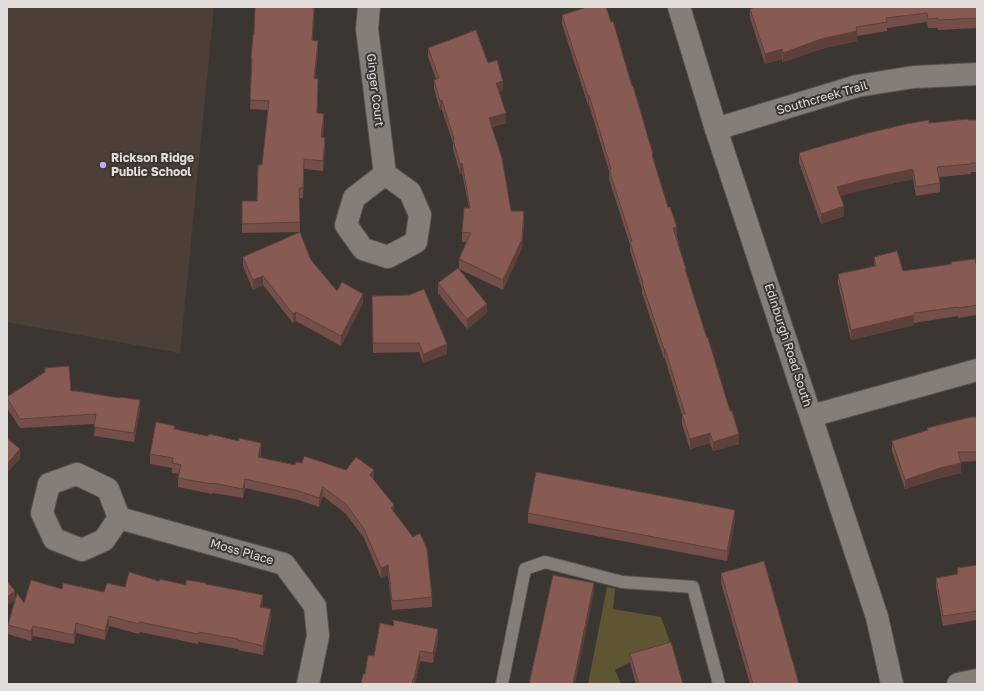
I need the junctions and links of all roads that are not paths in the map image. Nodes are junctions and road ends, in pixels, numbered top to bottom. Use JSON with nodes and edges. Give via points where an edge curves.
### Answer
{"nodes":[{"id":1,"x":368,"y":7,"type":"edge"},
{"id":2,"x":679,"y":7,"type":"edge"},
{"id":3,"x":977,"y":74,"type":"edge"},
{"id":4,"x":716,"y":129,"type":"junction"},
{"id":5,"x":385,"y":174,"type":"dead end"},
{"id":6,"x":977,"y":370,"type":"edge"},
{"id":7,"x":811,"y":416,"type":"junction"},
{"id":8,"x":119,"y":518,"type":"dead end"},
{"id":9,"x":977,"y":680,"type":"edge"},
{"id":10,"x":308,"y":684,"type":"edge"},
{"id":11,"x":502,"y":684,"type":"edge"},
{"id":12,"x":719,"y":684,"type":"edge"},
{"id":13,"x":892,"y":684,"type":"edge"},
{"id":14,"x":958,"y":684,"type":"edge"}],
"edges":[{"from":1,"to":5,"type":"street","name":"Ginger Court","via":[[367,29]]},
{"from":2,"to":4,"type":"street","name":"Edinburgh Road South"},
{"from":3,"to":4,"type":"street","name":"Southcreek Trail","via":[[914,77],[857,86]]},
{"from":4,"to":7,"type":"street","name":"Edinburgh Road South"},
{"from":6,"to":7,"type":"street"},
{"from":7,"to":13,"type":"street","name":"Edinburgh Road South","via":[[877,617]]},
{"from":8,"to":10,"type":"street","name":"Moss Place","via":[[284,564],[315,606],[318,636]]},
{"from":9,"to":14,"type":"street"},
{"from":11,"to":12,"type":"lane","via":[[525,569],[545,562],[622,582],[693,587]]}]}
